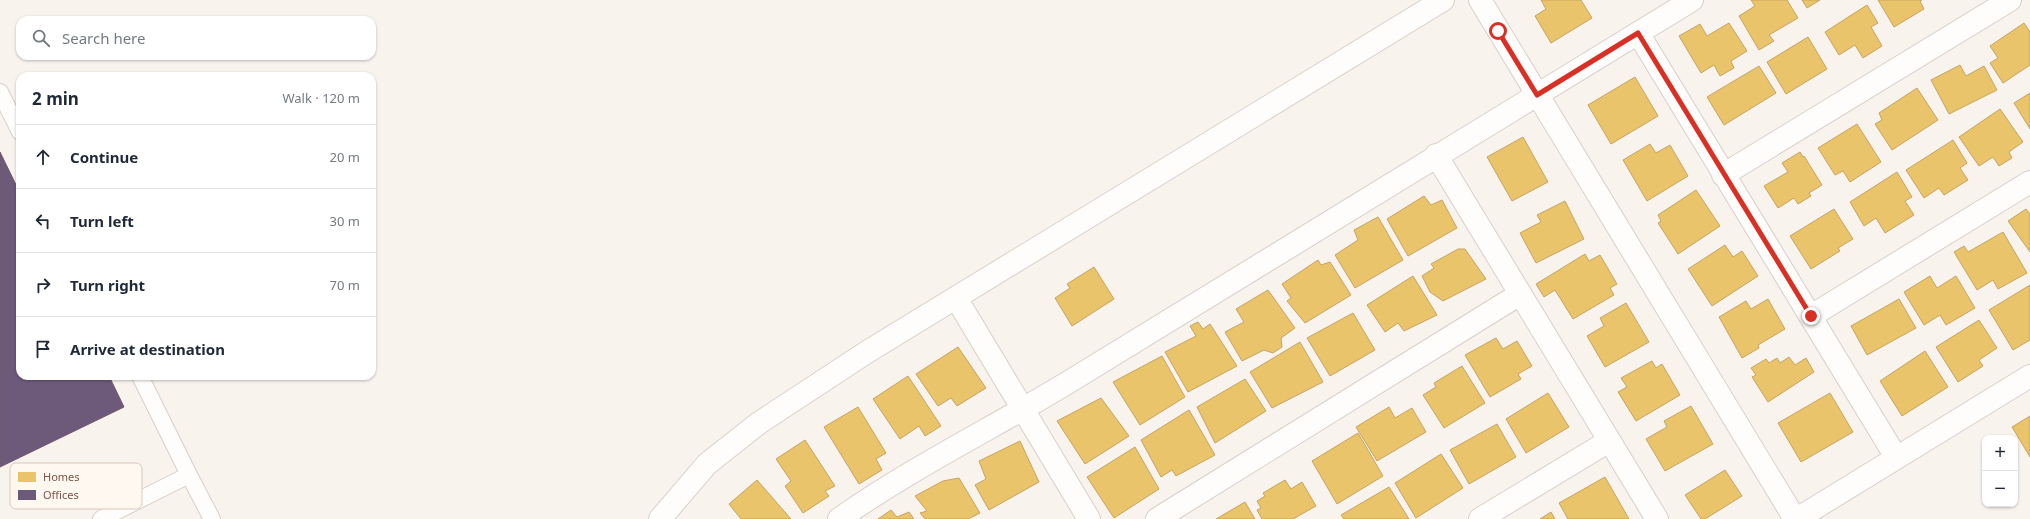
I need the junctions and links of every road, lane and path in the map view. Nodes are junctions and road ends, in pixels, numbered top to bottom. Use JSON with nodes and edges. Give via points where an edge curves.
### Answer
{"nodes":[{"id":1,"x":1443,"y":0,"type":"edge"},
{"id":2,"x":1480,"y":0,"type":"edge"},
{"id":3,"x":1692,"y":0,"type":"edge"},
{"id":4,"x":2010,"y":0,"type":"edge"},
{"id":5,"x":1638,"y":33,"type":"junction"},
{"id":6,"x":0,"y":92,"type":"edge"},
{"id":7,"x":1537,"y":95,"type":"junction"},
{"id":8,"x":16,"y":124,"type":"edge"},
{"id":9,"x":1436,"y":155,"type":"junction"},
{"id":10,"x":1723,"y":175,"type":"junction"},
{"id":11,"x":2030,"y":182,"type":"edge"},
{"id":12,"x":1520,"y":294,"type":"junction"},
{"id":13,"x":956,"y":298,"type":"junction"},
{"id":14,"x":1811,"y":316,"type":"junction"},
{"id":15,"x":2030,"y":376,"type":"edge"},
{"id":16,"x":142,"y":380,"type":"edge"},
{"id":17,"x":1024,"y":410,"type":"junction"},
{"id":18,"x":1609,"y":441,"type":"junction"},
{"id":19,"x":1896,"y":457,"type":"junction"},
{"id":20,"x":189,"y":475,"type":"junction"},
{"id":21,"x":142,"y":498,"type":"edge"},
{"id":22,"x":121,"y":509,"type":"edge"},
{"id":23,"x":101,"y":519,"type":"edge"},
{"id":24,"x":212,"y":519,"type":"edge"},
{"id":25,"x":660,"y":519,"type":"edge"},
{"id":26,"x":839,"y":519,"type":"edge"},
{"id":27,"x":1089,"y":519,"type":"edge"},
{"id":28,"x":1157,"y":519,"type":"edge"},
{"id":29,"x":1480,"y":519,"type":"edge"},
{"id":30,"x":1657,"y":519,"type":"edge"},
{"id":31,"x":1796,"y":519,"type":"edge"}],
"edges":[{"from":1,"to":13,"type":"street"},
{"from":2,"to":7,"type":"street"},
{"from":3,"to":5,"type":"street"},
{"from":4,"to":10,"type":"street"},
{"from":5,"to":7,"type":"street"},
{"from":5,"to":10,"type":"street"},
{"from":6,"to":8,"type":"lane"},
{"from":7,"to":9,"type":"street"},
{"from":7,"to":31,"type":"street"},
{"from":9,"to":12,"type":"street"},
{"from":9,"to":17,"type":"street"},
{"from":10,"to":14,"type":"street"},
{"from":11,"to":14,"type":"street"},
{"from":12,"to":18,"type":"street"},
{"from":12,"to":28,"type":"street"},
{"from":13,"to":17,"type":"street"},
{"from":13,"to":25,"type":"street","via":[[759,422],[707,464]]},
{"from":14,"to":19,"type":"street"},
{"from":15,"to":19,"type":"street"},
{"from":16,"to":20,"type":"lane"},
{"from":17,"to":26,"type":"street","via":[[923,467]]},
{"from":17,"to":27,"type":"street"},
{"from":18,"to":29,"type":"street"},
{"from":18,"to":30,"type":"street"},
{"from":19,"to":31,"type":"street"},
{"from":20,"to":21,"type":"lane"},
{"from":20,"to":24,"type":"lane"},
{"from":22,"to":23,"type":"lane"}]}
